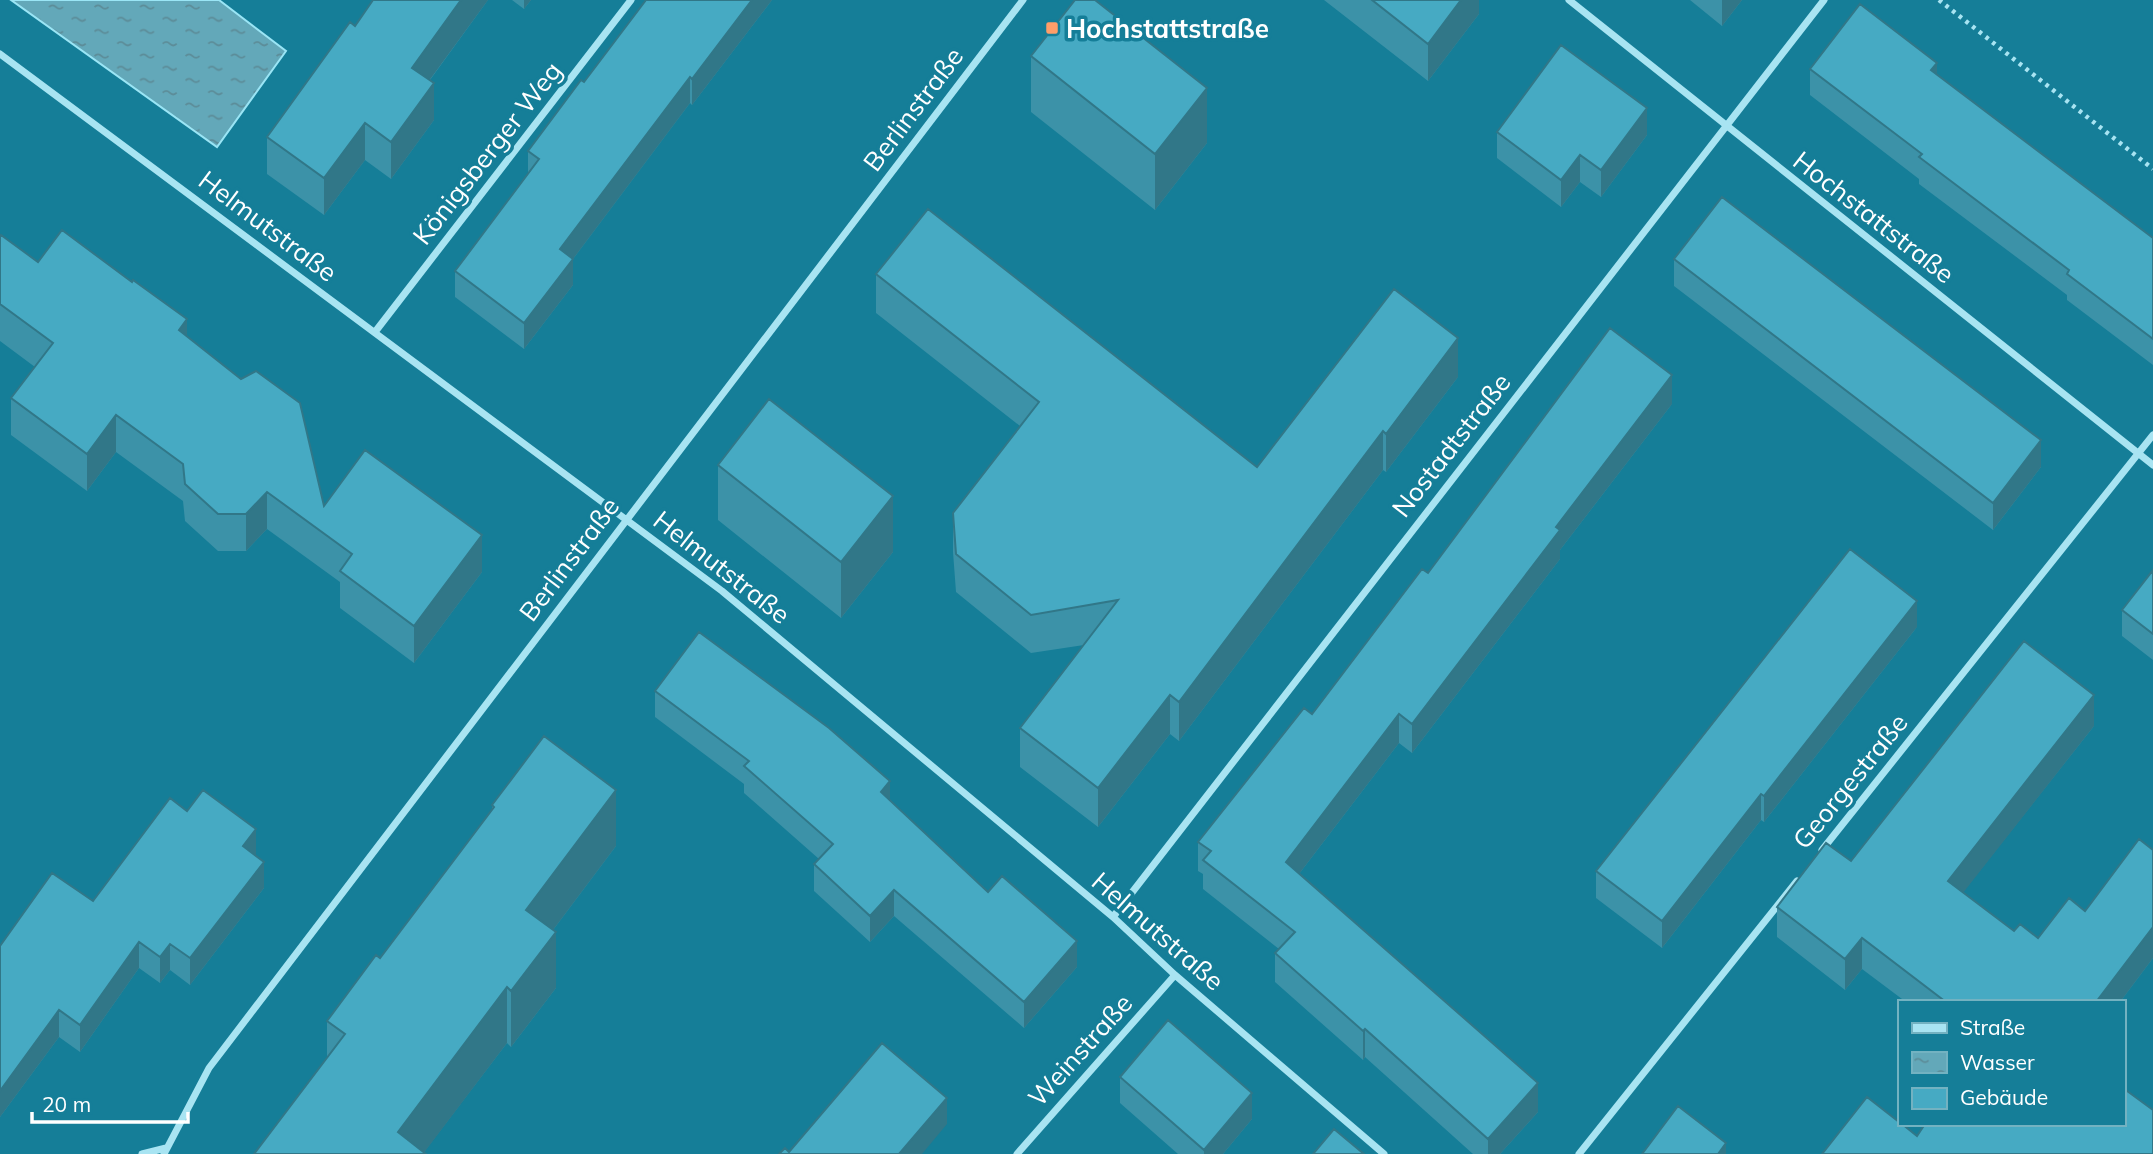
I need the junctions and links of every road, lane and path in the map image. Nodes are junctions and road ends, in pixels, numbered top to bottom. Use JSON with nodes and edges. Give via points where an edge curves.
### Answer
{"nodes":[{"id":1,"x":631,"y":0,"type":"edge"},
{"id":2,"x":1023,"y":0,"type":"edge"},
{"id":3,"x":1569,"y":0,"type":"edge"},
{"id":4,"x":1824,"y":0,"type":"edge"},
{"id":5,"x":1939,"y":0,"type":"edge"},
{"id":6,"x":0,"y":54,"type":"edge"},
{"id":7,"x":1725,"y":125,"type":"junction"},
{"id":8,"x":2153,"y":169,"type":"edge"},
{"id":9,"x":375,"y":332,"type":"junction"},
{"id":10,"x":2153,"y":435,"type":"edge"},
{"id":11,"x":2138,"y":454,"type":"junction"},
{"id":12,"x":2153,"y":466,"type":"edge"},
{"id":13,"x":627,"y":518,"type":"junction"},
{"id":14,"x":1820,"y":852,"type":"edge"},
{"id":15,"x":1803,"y":874,"type":"edge"},
{"id":16,"x":1113,"y":917,"type":"junction"},
{"id":17,"x":1175,"y":975,"type":"junction"},
{"id":18,"x":165,"y":1151,"type":"edge"},
{"id":19,"x":142,"y":1154,"type":"edge"},
{"id":20,"x":1017,"y":1154,"type":"edge"},
{"id":21,"x":1384,"y":1154,"type":"edge"},
{"id":22,"x":1579,"y":1154,"type":"edge"}],
"edges":[{"from":1,"to":9,"type":"street","name":"Königsberger Weg"},
{"from":2,"to":13,"type":"street","name":"Berlinstraße"},
{"from":3,"to":7,"type":"street","name":"Hochstattstraße"},
{"from":4,"to":7,"type":"street","name":"Nostadtstraße"},
{"from":5,"to":8,"type":"path"},
{"from":6,"to":9,"type":"street","name":"Helmutstraße"},
{"from":7,"to":11,"type":"street","name":"Hochstattstraße"},
{"from":7,"to":16,"type":"street","name":"Nostadtstraße"},
{"from":9,"to":13,"type":"street","name":"Helmutstraße"},
{"from":10,"to":11,"type":"street","name":"Georgestraße"},
{"from":11,"to":12,"type":"street","name":"Hochstattstraße"},
{"from":11,"to":14,"type":"street","name":"Georgestraße"},
{"from":13,"to":16,"type":"street","name":"Helmutstraße","via":[[722,591]]},
{"from":13,"to":18,"type":"street","name":"Berlinstraße","via":[[209,1068]]},
{"from":15,"to":22,"type":"street","name":"Georgestraße"},
{"from":16,"to":17,"type":"street","name":"Helmutstraße"},
{"from":17,"to":20,"type":"street","name":"Weinstraße"},
{"from":17,"to":21,"type":"street","name":"Helmutstraße"},
{"from":18,"to":19,"type":"street"}]}
